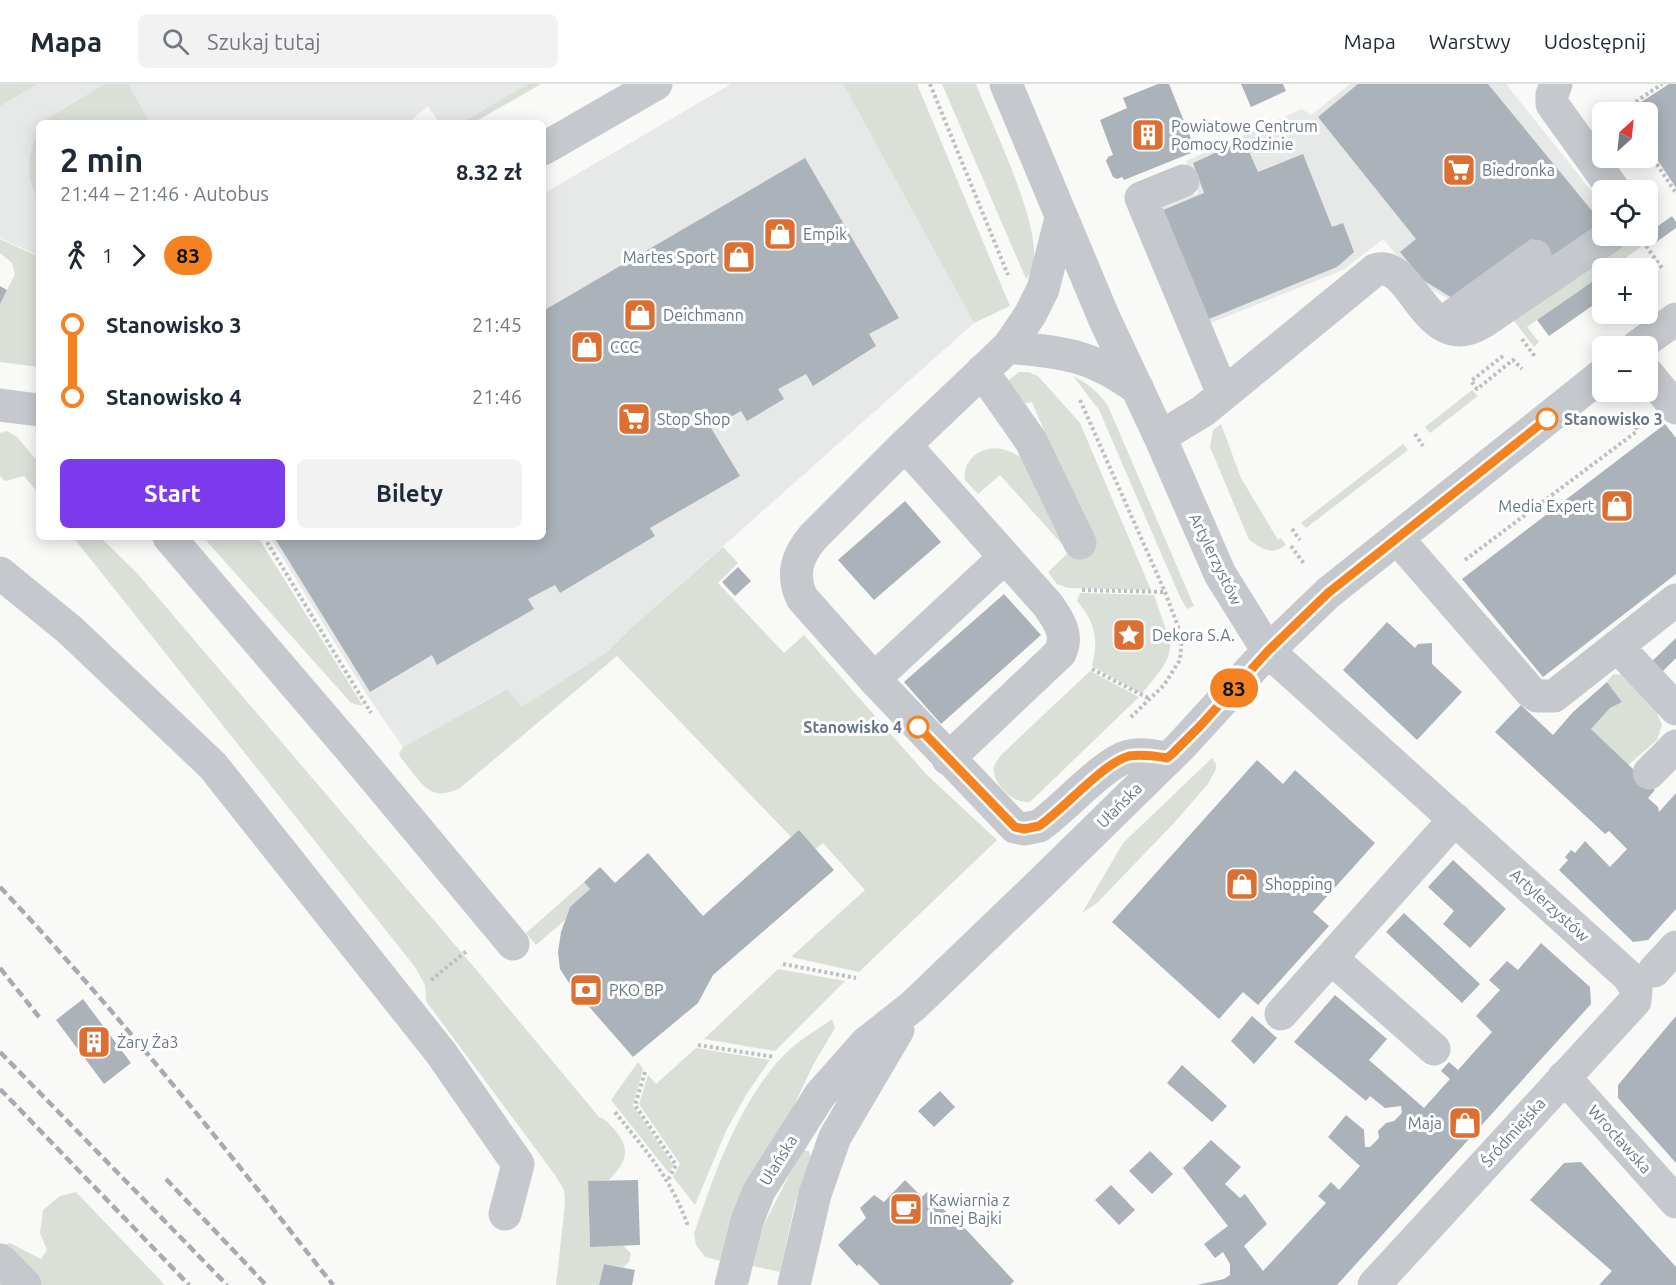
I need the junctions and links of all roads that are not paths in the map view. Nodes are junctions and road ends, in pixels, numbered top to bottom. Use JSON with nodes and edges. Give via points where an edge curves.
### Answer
{"nodes":[{"id":1,"x":656,"y":84,"type":"edge"},
{"id":2,"x":1006,"y":84,"type":"edge"},
{"id":3,"x":1556,"y":84,"type":"edge"},
{"id":4,"x":546,"y":147,"type":"edge"},
{"id":5,"x":1607,"y":180,"type":"edge"},
{"id":6,"x":1183,"y":181,"type":"dead end"},
{"id":7,"x":1061,"y":218,"type":"junction"},
{"id":8,"x":1595,"y":246,"type":"edge"},
{"id":9,"x":1535,"y":256,"type":"dead end"},
{"id":10,"x":1676,"y":319,"type":"edge"},
{"id":11,"x":1441,"y":324,"type":"junction"},
{"id":12,"x":1652,"y":336,"type":"edge"},
{"id":13,"x":1008,"y":347,"type":"junction"},
{"id":14,"x":982,"y":371,"type":"junction"},
{"id":15,"x":1592,"y":383,"type":"edge"},
{"id":16,"x":1658,"y":386,"type":"edge"},
{"id":17,"x":1138,"y":389,"type":"junction"},
{"id":18,"x":1223,"y":394,"type":"junction"},
{"id":19,"x":0,"y":405,"type":"edge"},
{"id":20,"x":1676,"y":408,"type":"edge"},
{"id":21,"x":36,"y":410,"type":"edge"},
{"id":22,"x":1160,"y":437,"type":"junction"},
{"id":23,"x":905,"y":445,"type":"junction"},
{"id":24,"x":1397,"y":538,"type":"junction"},
{"id":25,"x":172,"y":540,"type":"edge"},
{"id":26,"x":1080,"y":543,"type":"dead end"},
{"id":27,"x":1005,"y":557,"type":"junction"},
{"id":28,"x":0,"y":573,"type":"edge"},
{"id":29,"x":1676,"y":600,"type":"edge"},
{"id":30,"x":1617,"y":646,"type":"junction"},
{"id":31,"x":1268,"y":651,"type":"junction"},
{"id":32,"x":874,"y":679,"type":"junction"},
{"id":33,"x":1676,"y":709,"type":"edge"},
{"id":34,"x":1676,"y":747,"type":"edge"},
{"id":35,"x":1167,"y":758,"type":"junction"},
{"id":36,"x":948,"y":759,"type":"junction"},
{"id":37,"x":1649,"y":773,"type":"dead end"},
{"id":38,"x":1455,"y":819,"type":"junction"},
{"id":39,"x":513,"y":944,"type":"dead end"},
{"id":40,"x":1676,"y":946,"type":"edge"},
{"id":41,"x":1331,"y":958,"type":"junction"},
{"id":42,"x":1641,"y":974,"type":"junction"},
{"id":43,"x":913,"y":1006,"type":"junction"},
{"id":44,"x":1281,"y":1014,"type":"dead end"},
{"id":45,"x":1434,"y":1049,"type":"dead end"},
{"id":46,"x":1564,"y":1077,"type":"junction"},
{"id":47,"x":1676,"y":1202,"type":"edge"},
{"id":48,"x":505,"y":1214,"type":"dead end"},
{"id":49,"x":0,"y":1260,"type":"edge"},
{"id":50,"x":25,"y":1285,"type":"edge"},
{"id":51,"x":731,"y":1285,"type":"edge"},
{"id":52,"x":794,"y":1285,"type":"edge"},
{"id":53,"x":1374,"y":1285,"type":"edge"}],
"edges":[{"from":1,"to":4,"type":"street"},
{"from":2,"to":7,"type":"street","name":"Artylerzystów"},
{"from":3,"to":5,"type":"street","via":[[1552,104]]},
{"from":6,"to":18,"type":"street","via":[[1141,198]]},
{"from":7,"to":13,"type":"street","via":[[1043,289]]},
{"from":7,"to":17,"type":"street","name":"Artylerzystów"},
{"from":8,"to":11,"type":"street","via":[[1472,329]]},
{"from":9,"to":11,"type":"street"},
{"from":10,"to":12,"type":"street"},
{"from":11,"to":18,"type":"street","via":[[1398,275],[1381,267]]},
{"from":13,"to":14,"type":"street"},
{"from":13,"to":17,"type":"street","via":[[1075,355],[1116,373]]},
{"from":14,"to":23,"type":"street"},
{"from":14,"to":26,"type":"street","via":[[1031,441]]},
{"from":15,"to":24,"type":"street","name":"Ułańska"},
{"from":16,"to":20,"type":"street"},
{"from":17,"to":22,"type":"street","name":"Artylerzystów"},
{"from":18,"to":22,"type":"street"},
{"from":19,"to":21,"type":"street"},
{"from":22,"to":31,"type":"street","name":"Artylerzystów","via":[[1220,574]]},
{"from":23,"to":27,"type":"street"},
{"from":23,"to":32,"type":"street","via":[[802,549],[795,571],[802,598]]},
{"from":24,"to":30,"type":"street","via":[[1537,696],[1554,696]]},
{"from":24,"to":31,"type":"street","name":"Ułańska","via":[[1328,593]]},
{"from":25,"to":39,"type":"street"},
{"from":27,"to":32,"type":"street"},
{"from":27,"to":36,"type":"street","via":[[1048,605],[1063,630],[1064,642],[1060,653]]},
{"from":28,"to":48,"type":"street","via":[[70,630],[213,766],[441,1053],[518,1164]]},
{"from":29,"to":30,"type":"street"},
{"from":30,"to":33,"type":"street"},
{"from":31,"to":35,"type":"street","name":"Ułańska"},
{"from":31,"to":38,"type":"street","name":"Artylerzystów"},
{"from":32,"to":36,"type":"street"},
{"from":34,"to":37,"type":"street"},
{"from":35,"to":36,"type":"street","via":[[1145,755],[1113,763],[1033,829],[1015,827]]},
{"from":35,"to":43,"type":"street","name":"Ułańska"},
{"from":38,"to":41,"type":"street"},
{"from":38,"to":42,"type":"street","name":"Artylerzystów"},
{"from":40,"to":42,"type":"street"},
{"from":41,"to":44,"type":"street"},
{"from":41,"to":45,"type":"street"},
{"from":42,"to":46,"type":"street","name":"Śródmiejska","via":[[1635,1001]]},
{"from":43,"to":51,"type":"street","name":"Ułańska","via":[[866,1043],[820,1095],[759,1191]]},
{"from":43,"to":52,"type":"street","name":"Ułańska","via":[[835,1137],[815,1194]]},
{"from":46,"to":47,"type":"street","name":"Wrocławska"},
{"from":46,"to":53,"type":"street","name":"Śródmiejska"},
{"from":49,"to":50,"type":"street"}]}
